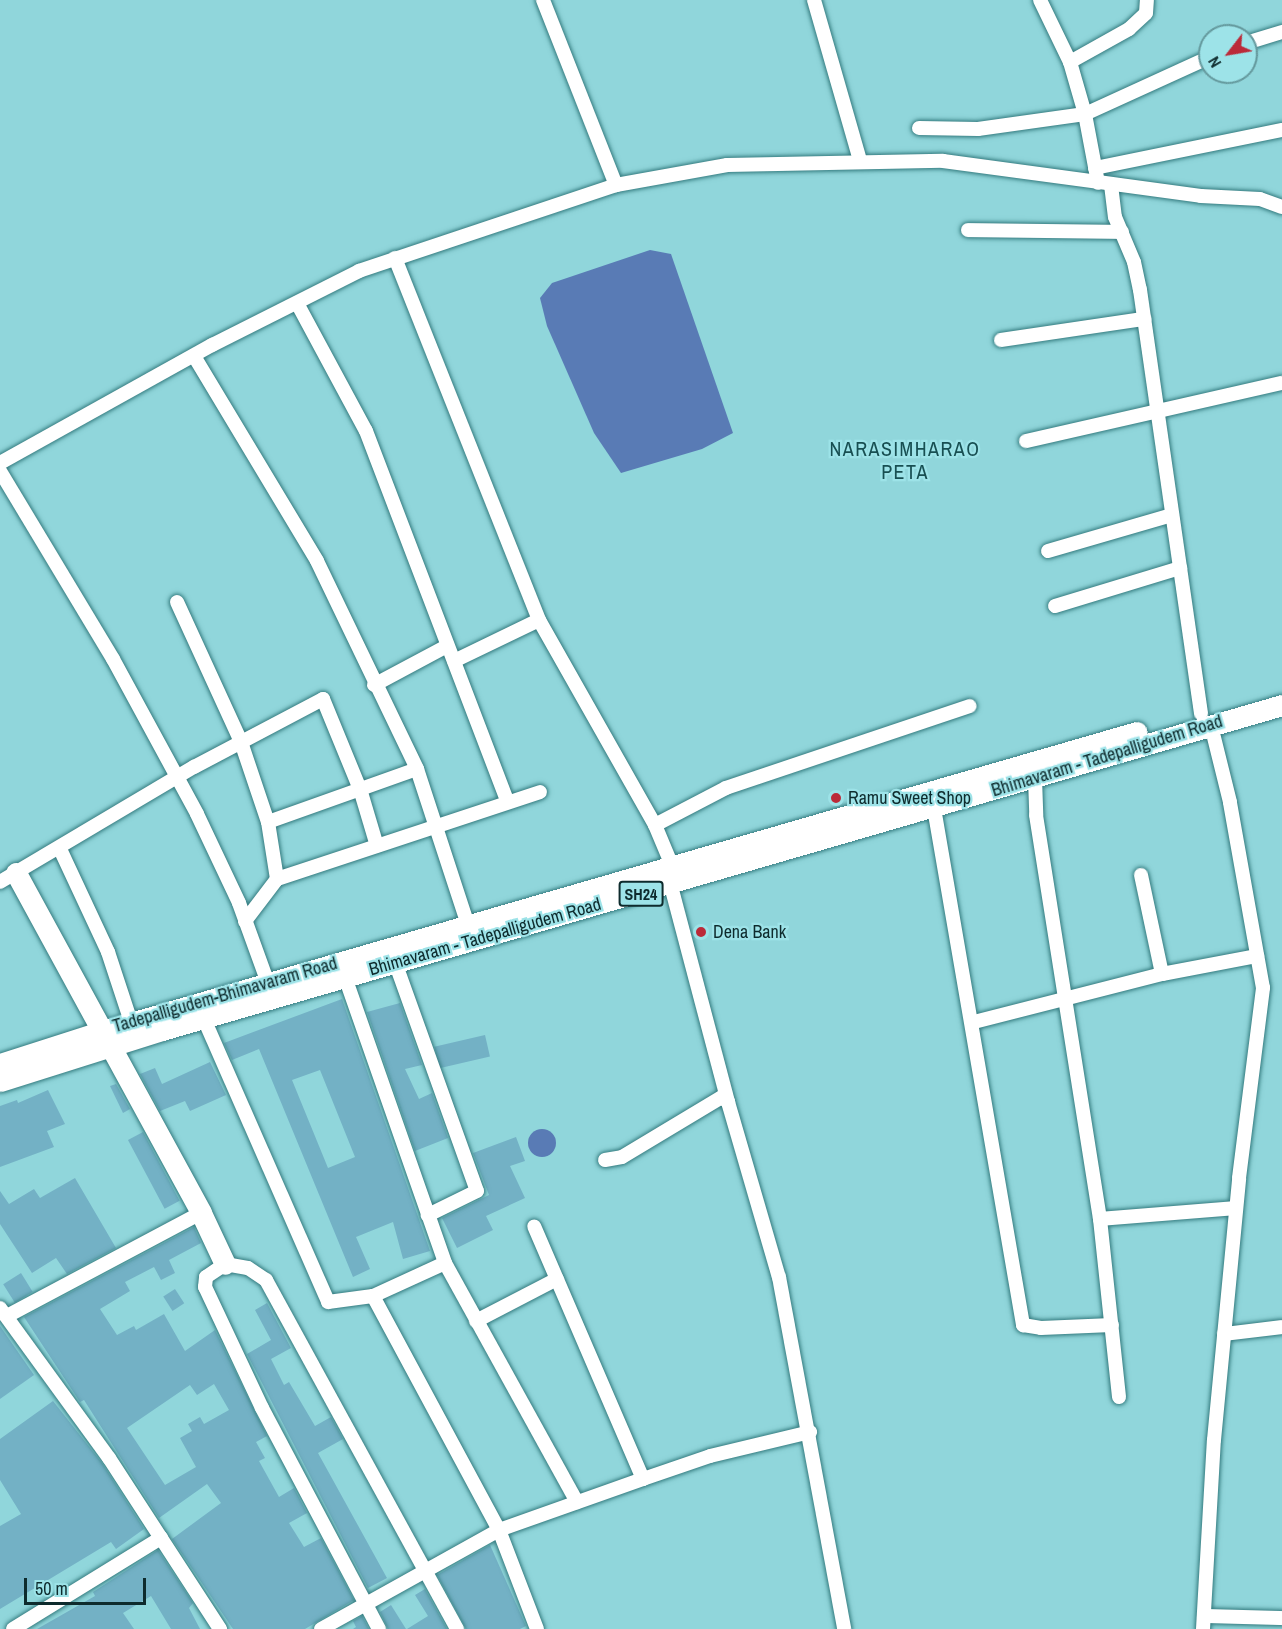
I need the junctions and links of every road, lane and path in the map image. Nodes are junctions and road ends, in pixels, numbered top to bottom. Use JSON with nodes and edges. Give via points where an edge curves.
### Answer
{"nodes":[{"id":1,"x":543,"y":0,"type":"edge"},
{"id":2,"x":814,"y":0,"type":"edge"},
{"id":3,"x":1040,"y":0,"type":"edge"},
{"id":4,"x":1147,"y":0,"type":"edge"},
{"id":5,"x":1282,"y":32,"type":"edge"},
{"id":6,"x":1258,"y":39,"type":"edge"},
{"id":7,"x":1070,"y":62,"type":"junction"},
{"id":8,"x":1198,"y":62,"type":"edge"},
{"id":9,"x":1085,"y":114,"type":"junction"},
{"id":10,"x":919,"y":128,"type":"dead end"},
{"id":11,"x":1282,"y":130,"type":"edge"},
{"id":12,"x":860,"y":160,"type":"junction"},
{"id":13,"x":1095,"y":168,"type":"junction"},
{"id":14,"x":616,"y":184,"type":"junction"},
{"id":15,"x":1105,"y":184,"type":"junction"},
{"id":16,"x":1282,"y":207,"type":"edge"},
{"id":17,"x":968,"y":230,"type":"dead end"},
{"id":18,"x":1122,"y":232,"type":"junction"},
{"id":19,"x":394,"y":258,"type":"junction"},
{"id":20,"x":297,"y":303,"type":"junction"},
{"id":21,"x":1144,"y":319,"type":"junction"},
{"id":22,"x":1001,"y":340,"type":"dead end"},
{"id":23,"x":194,"y":356,"type":"junction"},
{"id":24,"x":1282,"y":383,"type":"edge"},
{"id":25,"x":1157,"y":410,"type":"junction"},
{"id":26,"x":1026,"y":441,"type":"dead end"},
{"id":27,"x":0,"y":463,"type":"edge"},
{"id":28,"x":0,"y":471,"type":"edge"},
{"id":29,"x":1172,"y":515,"type":"junction"},
{"id":30,"x":1048,"y":551,"type":"dead end"},
{"id":31,"x":1180,"y":568,"type":"junction"},
{"id":32,"x":177,"y":602,"type":"dead end"},
{"id":33,"x":1055,"y":606,"type":"dead end"},
{"id":34,"x":539,"y":620,"type":"junction"},
{"id":35,"x":447,"y":646,"type":"junction"},
{"id":36,"x":454,"y":661,"type":"junction"},
{"id":37,"x":374,"y":685,"type":"junction"},
{"id":38,"x":1282,"y":691,"type":"edge"},
{"id":39,"x":1282,"y":705,"type":"edge"},
{"id":40,"x":970,"y":706,"type":"dead end"},
{"id":41,"x":1206,"y":719,"type":"junction"},
{"id":42,"x":241,"y":742,"type":"junction"},
{"id":43,"x":417,"y":769,"type":"junction"},
{"id":44,"x":177,"y":777,"type":"junction"},
{"id":45,"x":1035,"y":778,"type":"junction"},
{"id":46,"x":360,"y":789,"type":"junction"},
{"id":47,"x":540,"y":792,"type":"dead end"},
{"id":48,"x":508,"y":802,"type":"junction"},
{"id":49,"x":934,"y":808,"type":"junction"},
{"id":50,"x":268,"y":822,"type":"junction"},
{"id":51,"x":655,"y":825,"type":"junction"},
{"id":52,"x":436,"y":826,"type":"junction"},
{"id":53,"x":377,"y":846,"type":"junction"},
{"id":54,"x":60,"y":849,"type":"junction"},
{"id":55,"x":1141,"y":875,"type":"dead end"},
{"id":56,"x":672,"y":877,"type":"junction"},
{"id":57,"x":8,"y":878,"type":"edge"},
{"id":58,"x":277,"y":879,"type":"junction"},
{"id":59,"x":245,"y":921,"type":"junction"},
{"id":60,"x":468,"y":925,"type":"junction"},
{"id":61,"x":1257,"y":956,"type":"junction"},
{"id":62,"x":395,"y":962,"type":"junction"},
{"id":63,"x":1162,"y":974,"type":"junction"},
{"id":64,"x":345,"y":976,"type":"junction"},
{"id":65,"x":268,"y":982,"type":"junction"},
{"id":66,"x":1066,"y":999,"type":"junction"},
{"id":67,"x":204,"y":1019,"type":"junction"},
{"id":68,"x":131,"y":1022,"type":"junction"},
{"id":69,"x":160,"y":1022,"type":"junction"},
{"id":70,"x":974,"y":1022,"type":"junction"},
{"id":71,"x":105,"y":1038,"type":"junction"},
{"id":72,"x":0,"y":1064,"type":"edge"},
{"id":73,"x":0,"y":1081,"type":"edge"},
{"id":74,"x":728,"y":1102,"type":"junction"},
{"id":75,"x":605,"y":1160,"type":"dead end"},
{"id":76,"x":1236,"y":1208,"type":"junction"},
{"id":77,"x":201,"y":1213,"type":"junction"},
{"id":78,"x":428,"y":1215,"type":"junction"},
{"id":79,"x":1101,"y":1219,"type":"junction"},
{"id":80,"x":534,"y":1226,"type":"dead end"},
{"id":81,"x":445,"y":1263,"type":"junction"},
{"id":82,"x":225,"y":1264,"type":"junction"},
{"id":83,"x":557,"y":1279,"type":"junction"},
{"id":84,"x":373,"y":1296,"type":"junction"},
{"id":85,"x":3,"y":1312,"type":"edge"},
{"id":86,"x":476,"y":1321,"type":"junction"},
{"id":87,"x":1112,"y":1325,"type":"junction"},
{"id":88,"x":1282,"y":1327,"type":"edge"},
{"id":89,"x":1224,"y":1334,"type":"junction"},
{"id":90,"x":1119,"y":1397,"type":"dead end"},
{"id":91,"x":810,"y":1432,"type":"junction"},
{"id":92,"x":643,"y":1479,"type":"junction"},
{"id":93,"x":577,"y":1502,"type":"junction"},
{"id":94,"x":499,"y":1530,"type":"junction"},
{"id":95,"x":161,"y":1538,"type":"junction"},
{"id":96,"x":423,"y":1570,"type":"junction"},
{"id":97,"x":365,"y":1604,"type":"junction"},
{"id":98,"x":1282,"y":1618,"type":"edge"},
{"id":99,"x":1203,"y":1623,"type":"edge"},
{"id":100,"x":218,"y":1628,"type":"edge"},
{"id":101,"x":13,"y":1629,"type":"edge"},
{"id":102,"x":321,"y":1629,"type":"edge"},
{"id":103,"x":379,"y":1629,"type":"edge"},
{"id":104,"x":457,"y":1629,"type":"edge"},
{"id":105,"x":537,"y":1629,"type":"edge"},
{"id":106,"x":844,"y":1629,"type":"edge"}],
"edges":[{"from":1,"to":14,"type":"street"},
{"from":2,"to":12,"type":"street"},
{"from":3,"to":7,"type":"street"},
{"from":4,"to":7,"type":"street","via":[[1146,13],[1129,29]]},
{"from":5,"to":6,"type":"street"},
{"from":7,"to":9,"type":"street"},
{"from":8,"to":9,"type":"street"},
{"from":9,"to":10,"type":"street","via":[[978,129]]},
{"from":9,"to":13,"type":"street"},
{"from":11,"to":13,"type":"street"},
{"from":12,"to":14,"type":"street","via":[[727,165]]},
{"from":12,"to":15,"type":"street","via":[[943,161]]},
{"from":13,"to":15,"type":"street"},
{"from":14,"to":19,"type":"street"},
{"from":15,"to":16,"type":"street","via":[[1260,200]]},
{"from":15,"to":18,"type":"street"},
{"from":17,"to":18,"type":"street"},
{"from":18,"to":21,"type":"street","via":[[1134,262]]},
{"from":19,"to":20,"type":"street","via":[[359,270]]},
{"from":19,"to":34,"type":"street"},
{"from":20,"to":23,"type":"street"},
{"from":20,"to":35,"type":"street","via":[[366,431]]},
{"from":21,"to":22,"type":"street"},
{"from":21,"to":25,"type":"street"},
{"from":23,"to":27,"type":"street"},
{"from":23,"to":37,"type":"street","via":[[317,561]]},
{"from":24,"to":25,"type":"street"},
{"from":25,"to":26,"type":"street"},
{"from":25,"to":29,"type":"street"},
{"from":28,"to":44,"type":"street","via":[[113,659]]},
{"from":29,"to":30,"type":"street"},
{"from":29,"to":31,"type":"street"},
{"from":31,"to":33,"type":"street"},
{"from":31,"to":41,"type":"street"},
{"from":32,"to":42,"type":"street"},
{"from":34,"to":36,"type":"street"},
{"from":34,"to":51,"type":"street"},
{"from":35,"to":36,"type":"street"},
{"from":35,"to":37,"type":"street"},
{"from":36,"to":48,"type":"street"},
{"from":37,"to":43,"type":"street"},
{"from":38,"to":41,"type":"main road","name":"Tadepalligudem-Bhimavaram Road","number":"SH24"},
{"from":39,"to":41,"type":"main road","name":"Bhimavaram - Tadepalligudem Road","number":"SH24"},
{"from":40,"to":51,"type":"street","via":[[726,788]]},
{"from":41,"to":45,"type":"main road","name":"Bhimavaram - Tadepalligudem Road","number":"SH24"},
{"from":41,"to":56,"type":"main road","name":"Tadepalligudem-Bhimavaram Road","number":"SH24"},
{"from":41,"to":61,"type":"street","via":[[1230,802]]},
{"from":42,"to":44,"type":"street"},
{"from":42,"to":46,"type":"street","via":[[323,699]]},
{"from":42,"to":50,"type":"street"},
{"from":43,"to":46,"type":"street"},
{"from":43,"to":52,"type":"street"},
{"from":44,"to":54,"type":"street"},
{"from":44,"to":59,"type":"street"},
{"from":45,"to":49,"type":"main road","name":"Bhimavaram - Tadepalligudem Road","number":"SH24"},
{"from":45,"to":66,"type":"street","via":[[1036,815]]},
{"from":46,"to":50,"type":"street"},
{"from":46,"to":53,"type":"street"},
{"from":47,"to":48,"type":"street"},
{"from":48,"to":52,"type":"street"},
{"from":49,"to":56,"type":"main road","name":"Bhimavaram - Tadepalligudem Road","number":"SH24"},
{"from":49,"to":70,"type":"street"},
{"from":50,"to":58,"type":"street"},
{"from":51,"to":56,"type":"street"},
{"from":52,"to":53,"type":"street"},
{"from":52,"to":60,"type":"street"},
{"from":53,"to":58,"type":"street"},
{"from":54,"to":57,"type":"street"},
{"from":54,"to":68,"type":"street","via":[[108,952]]},
{"from":55,"to":63,"type":"street"},
{"from":56,"to":60,"type":"main road","name":"Tadepalligudem-Bhimavaram Road","number":"SH24"},
{"from":56,"to":62,"type":"main road","name":"Bhimavaram - Tadepalligudem Road","number":"SH24"},
{"from":56,"to":74,"type":"street"},
{"from":57,"to":71,"type":"main road"},
{"from":58,"to":59,"type":"street"},
{"from":59,"to":65,"type":"street"},
{"from":60,"to":65,"type":"main road","name":"Tadepalligudem-Bhimavaram Road","number":"SH24"},
{"from":61,"to":63,"type":"street"},
{"from":61,"to":76,"type":"street","via":[[1263,988]]},
{"from":62,"to":64,"type":"main road","name":"Bhimavaram - Tadepalligudem Road","number":"SH24"},
{"from":62,"to":78,"type":"street","via":[[477,1191]]},
{"from":63,"to":66,"type":"street"},
{"from":64,"to":67,"type":"main road","name":"Bhimavaram - Tadepalligudem Road","number":"SH24"},
{"from":64,"to":78,"type":"street"},
{"from":65,"to":69,"type":"main road","name":"Tadepalligudem-Bhimavaram Road","number":"SH24"},
{"from":66,"to":70,"type":"street"},
{"from":66,"to":79,"type":"street"},
{"from":67,"to":69,"type":"main road","name":"Bhimavaram - Tadepalligudem Road","number":"SH24"},
{"from":67,"to":84,"type":"street","via":[[328,1302]]},
{"from":68,"to":69,"type":"main road","name":"Tadepalligudem-Bhimavaram Road","number":"SH24"},
{"from":68,"to":71,"type":"main road","name":"Tadepalligudem-Bhimavaram Road","number":"SH24"},
{"from":69,"to":71,"type":"main road","name":"Bhimavaram - Tadepalligudem Road","number":"SH24"},
{"from":70,"to":87,"type":"street","via":[[1012,1280],[1023,1324],[1041,1328]]},
{"from":71,"to":72,"type":"main road","name":"Tadepalligudem-Bhimavaram Road","number":"SH24"},
{"from":71,"to":73,"type":"main road","name":"Bhimavaram - Tadepalligudem Road","number":"SH24"},
{"from":71,"to":77,"type":"main road"},
{"from":74,"to":75,"type":"street","via":[[723,1097],[622,1157]]},
{"from":74,"to":91,"type":"street","via":[[779,1277]]},
{"from":76,"to":79,"type":"street"},
{"from":76,"to":89,"type":"street"},
{"from":77,"to":82,"type":"main road"},
{"from":77,"to":85,"type":"street"},
{"from":78,"to":81,"type":"street"},
{"from":79,"to":87,"type":"street"},
{"from":80,"to":83,"type":"street"},
{"from":81,"to":84,"type":"street"},
{"from":81,"to":86,"type":"street"},
{"from":82,"to":96,"type":"street","via":[[248,1268],[266,1280]]},
{"from":82,"to":97,"type":"street","via":[[206,1277],[205,1287],[262,1408]]},
{"from":83,"to":86,"type":"street"},
{"from":83,"to":92,"type":"street"},
{"from":84,"to":94,"type":"street"},
{"from":85,"to":95,"type":"street"},
{"from":86,"to":93,"type":"street"},
{"from":87,"to":90,"type":"street"},
{"from":88,"to":89,"type":"street"},
{"from":89,"to":99,"type":"street"},
{"from":91,"to":92,"type":"street","via":[[710,1456]]},
{"from":91,"to":106,"type":"street"},
{"from":92,"to":93,"type":"street"},
{"from":93,"to":94,"type":"street"},
{"from":94,"to":96,"type":"street"},
{"from":94,"to":105,"type":"street"},
{"from":95,"to":100,"type":"street"},
{"from":95,"to":101,"type":"street"},
{"from":96,"to":97,"type":"street"},
{"from":96,"to":104,"type":"street"},
{"from":97,"to":102,"type":"street"},
{"from":97,"to":103,"type":"street"},
{"from":98,"to":99,"type":"street"}]}
